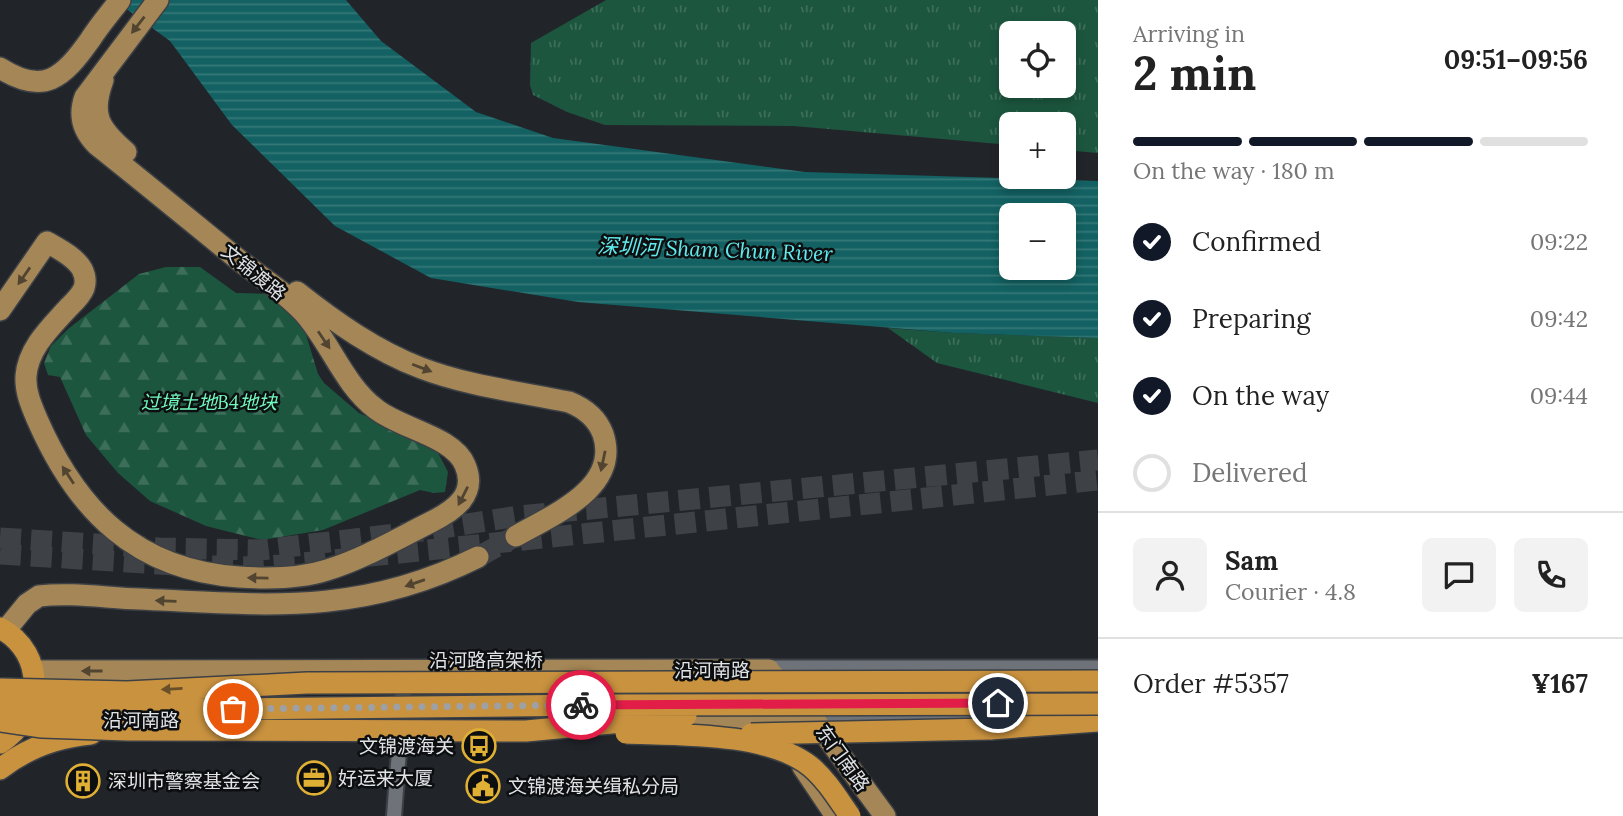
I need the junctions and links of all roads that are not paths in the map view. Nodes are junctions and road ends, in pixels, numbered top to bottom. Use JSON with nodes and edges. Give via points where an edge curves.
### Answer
{"nodes":[{"id":1,"x":120,"y":0,"type":"edge"},
{"id":2,"x":158,"y":0,"type":"edge"},
{"id":3,"x":94,"y":33,"type":"junction"},
{"id":4,"x":119,"y":51,"type":"junction"},
{"id":5,"x":0,"y":56,"type":"edge"},
{"id":6,"x":0,"y":68,"type":"edge"},
{"id":7,"x":0,"y":310,"type":"edge"},
{"id":8,"x":516,"y":536,"type":"tunnel mouth"},
{"id":9,"x":478,"y":557,"type":"tunnel mouth"},
{"id":10,"x":3,"y":630,"type":"edge"},
{"id":11,"x":769,"y":670,"type":"junction"},
{"id":12,"x":1098,"y":670,"type":"edge"},
{"id":13,"x":33,"y":671,"type":"junction"},
{"id":14,"x":405,"y":671,"type":"junction"},
{"id":15,"x":1098,"y":681,"type":"edge"},
{"id":16,"x":0,"y":689,"type":"edge"},
{"id":17,"x":828,"y":703,"type":"junction"},
{"id":18,"x":1098,"y":704,"type":"edge"},
{"id":19,"x":0,"y":709,"type":"edge"},
{"id":20,"x":1098,"y":718,"type":"edge"},
{"id":21,"x":402,"y":720,"type":"junction"},
{"id":22,"x":0,"y":721,"type":"edge"},
{"id":23,"x":24,"y":721,"type":"junction"},
{"id":24,"x":773,"y":721,"type":"junction"},
{"id":25,"x":816,"y":722,"type":"junction"},
{"id":26,"x":128,"y":730,"type":"junction"},
{"id":27,"x":526,"y":731,"type":"junction"},
{"id":28,"x":707,"y":735,"type":"junction"},
{"id":29,"x":0,"y":743,"type":"edge"},
{"id":30,"x":0,"y":769,"type":"edge"},
{"id":31,"x":394,"y":816,"type":"edge"},
{"id":32,"x":836,"y":816,"type":"edge"},
{"id":33,"x":850,"y":816,"type":"edge"},
{"id":34,"x":885,"y":816,"type":"edge"}],
"edges":[{"from":1,"to":3,"type":"main road"},
{"from":2,"to":4,"type":"main road","one_way":true},
{"from":3,"to":5,"type":"main road","via":[[70,57],[41,68],[20,66]]},
{"from":3,"to":6,"type":"main road","via":[[66,71],[47,81],[26,81]]},
{"from":4,"to":7,"type":"main road","name":"文锦渡路","one_way":true,"via":[[82,104],[81,120],[89,138],[302,311],[374,408],[450,446],[468,472],[466,494],[447,514],[346,563],[314,573],[284,578],[219,576],[168,564],[120,534],[78,491],[50,447],[27,394],[30,358],[81,293],[85,283],[80,267],[47,242]]},
{"from":4,"to":8,"type":"main road","name":"文锦渡路","one_way":true,"via":[[97,96],[99,120],[107,134],[316,306],[379,348],[421,368],[569,402],[592,416],[601,428],[606,451],[593,485]]},
{"from":9,"to":10,"type":"main road","one_way":true,"via":[[406,587],[322,603],[39,596]]},
{"from":10,"to":13,"type":"highway","via":[[23,648]]},
{"from":11,"to":12,"type":"main road","name":"沿河南路"},
{"from":11,"to":14,"type":"main road","name":"沿河南路"},
{"from":11,"to":24,"type":"main road","name":"东门南路","via":[[766,698]]},
{"from":11,"to":25,"type":"main road","name":"东门南路"},
{"from":14,"to":13,"type":"main road","name":"沿河南路","one_way":true},
{"from":13,"to":23,"type":"highway","via":[[33,697]]},
{"from":14,"to":21,"type":"street"},
{"from":15,"to":16,"type":"highway","name":"沿河路高架桥","one_way":true,"bridge":true,"via":[[307,683],[127,692]]},
{"from":17,"to":18,"type":"highway","bridge":true},
{"from":17,"to":19,"type":"highway","bridge":true},
{"from":17,"to":27,"type":"highway","bridge":true},
{"from":20,"to":25,"type":"main road","name":"沿河南路"},
{"from":20,"to":28,"type":"highway","bridge":true,"via":[[990,729]]},
{"from":21,"to":23,"type":"main road","name":"沿河南路"},
{"from":21,"to":24,"type":"main road","name":"沿河南路"},
{"from":21,"to":31,"type":"street"},
{"from":22,"to":26,"type":"highway","bridge":true},
{"from":23,"to":29,"type":"highway"},
{"from":24,"to":25,"type":"main road","name":"沿河南路"},
{"from":24,"to":32,"type":"main road","name":"东门南路"},
{"from":25,"to":34,"type":"main road","name":"东门南路"},
{"from":26,"to":27,"type":"highway","bridge":true},
{"from":26,"to":30,"type":"highway","bridge":true,"via":[[55,740],[16,756]]},
{"from":27,"to":28,"type":"highway","bridge":true},
{"from":28,"to":33,"type":"highway","bridge":true,"via":[[790,754],[809,765]]}]}
